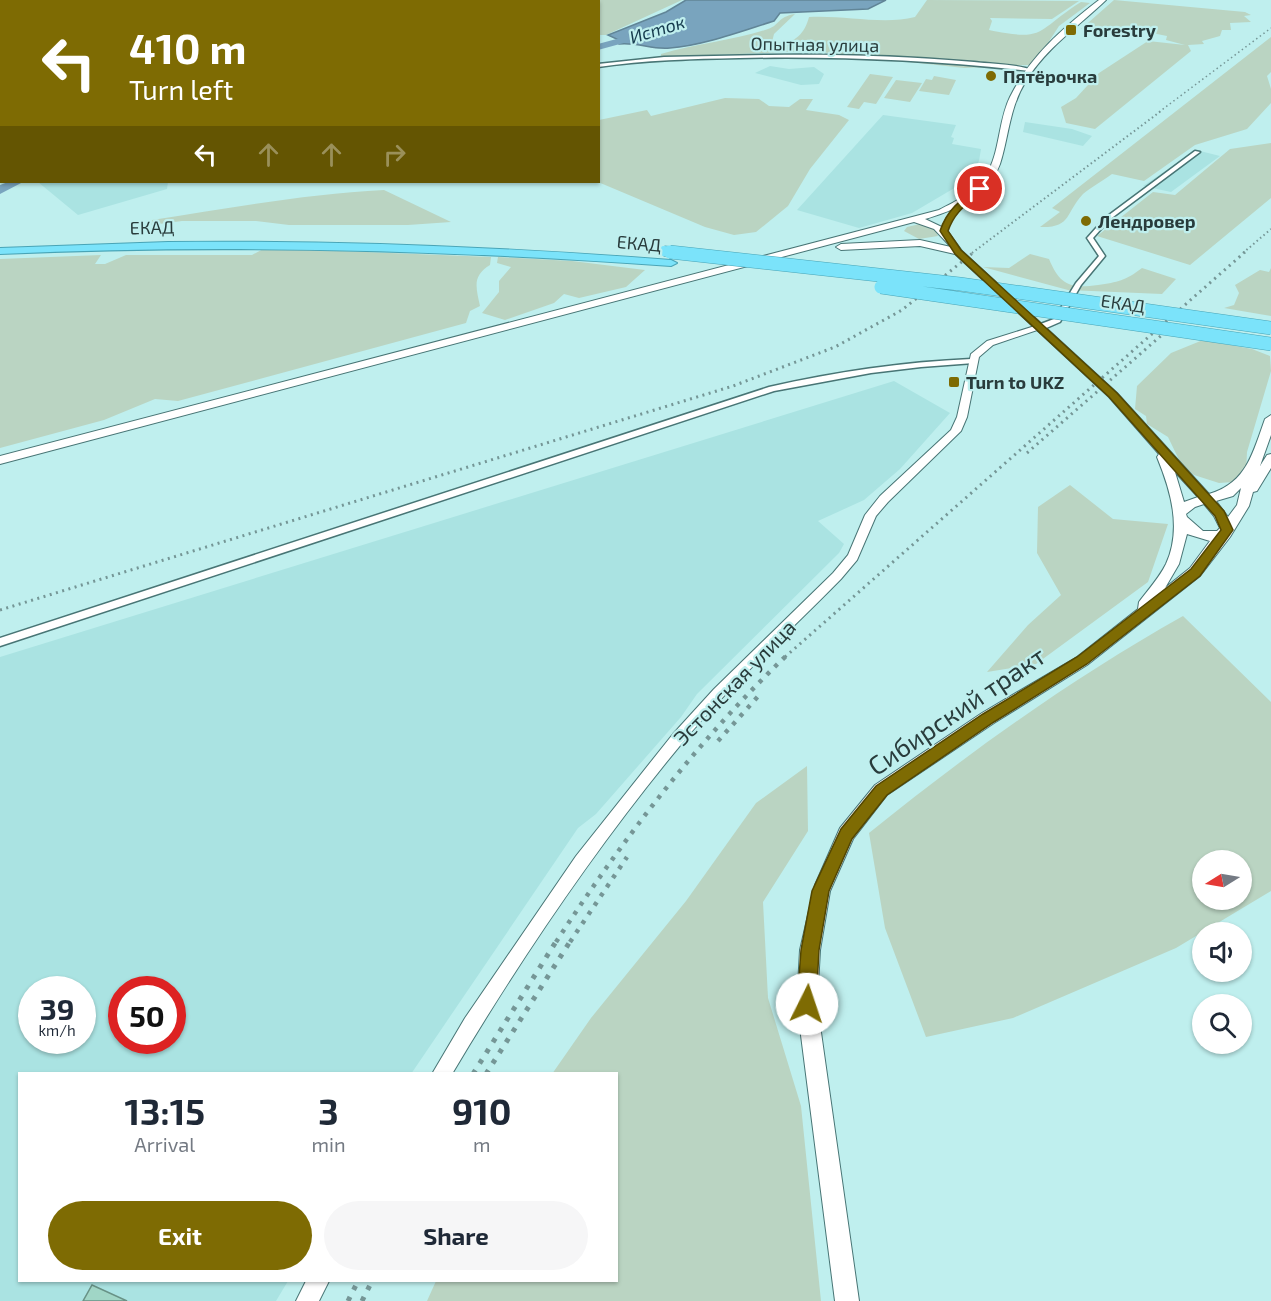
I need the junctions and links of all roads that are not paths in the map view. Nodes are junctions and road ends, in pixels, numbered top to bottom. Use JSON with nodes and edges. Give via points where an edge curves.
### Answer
{"nodes":[{"id":1,"x":1103,"y":0,"type":"edge"},
{"id":2,"x":600,"y":66,"type":"edge"},
{"id":3,"x":1030,"y":70,"type":"junction"},
{"id":4,"x":1197,"y":152,"type":"dead end"},
{"id":5,"x":961,"y":203,"type":"junction"},
{"id":6,"x":907,"y":223,"type":"junction"},
{"id":7,"x":945,"y":232,"type":"junction"},
{"id":8,"x":587,"y":244,"type":"dead end"},
{"id":9,"x":925,"y":244,"type":"junction"},
{"id":10,"x":808,"y":249,"type":"junction"},
{"id":11,"x":0,"y":251,"type":"edge"},
{"id":12,"x":958,"y":252,"type":"junction"},
{"id":13,"x":1041,"y":327,"type":"junction"},
{"id":14,"x":1271,"y":328,"type":"edge"},
{"id":15,"x":1271,"y":344,"type":"edge"},
{"id":16,"x":971,"y":361,"type":"junction"},
{"id":17,"x":1271,"y":419,"type":"edge"},
{"id":18,"x":1159,"y":449,"type":"junction"},
{"id":19,"x":1271,"y":458,"type":"edge"},
{"id":20,"x":0,"y":460,"type":"edge"},
{"id":21,"x":1252,"y":471,"type":"junction"},
{"id":22,"x":1187,"y":479,"type":"junction"},
{"id":23,"x":1236,"y":486,"type":"junction"},
{"id":24,"x":1205,"y":500,"type":"junction"},
{"id":25,"x":1243,"y":506,"type":"junction"},
{"id":26,"x":1183,"y":511,"type":"junction"},
{"id":27,"x":1216,"y":511,"type":"junction"},
{"id":28,"x":1226,"y":532,"type":"junction"},
{"id":29,"x":1140,"y":613,"type":"junction"},
{"id":30,"x":0,"y":642,"type":"edge"},
{"id":31,"x":442,"y":1072,"type":"edge"},
{"id":32,"x":317,"y":1282,"type":"edge"},
{"id":33,"x":307,"y":1301,"type":"edge"},
{"id":34,"x":847,"y":1301,"type":"edge"}],
"edges":[{"from":1,"to":3,"type":"main road","via":[[1066,28]]},
{"from":2,"to":3,"type":"street","name":"Опытная улица","via":[[644,58],[798,55],[992,64]]},
{"from":3,"to":5,"type":"main road","via":[[1013,98],[993,175]]},
{"from":4,"to":13,"type":"street","via":[[1107,219],[1090,238],[1102,256],[1057,320]]},
{"from":5,"to":6,"type":"main road"},
{"from":5,"to":7,"type":"main road","via":[[948,219]]},
{"from":6,"to":7,"type":"main road","via":[[932,223]]},
{"from":6,"to":9,"type":"main road","via":[[898,234]]},
{"from":6,"to":10,"type":"main road"},
{"from":7,"to":9,"type":"main road","via":[[942,240]]},
{"from":7,"to":12,"type":"main road"},
{"from":8,"to":14,"type":"highway","name":"ЕКАД","bridge":true,"via":[[971,286]]},
{"from":9,"to":10,"type":"main road"},
{"from":9,"to":12,"type":"main road"},
{"from":10,"to":20,"type":"main road"},
{"from":11,"to":15,"type":"highway","name":"ЕКАД","bridge":true,"via":[[144,245],[345,244],[531,252],[894,289]]},
{"from":12,"to":13,"type":"main road"},
{"from":13,"to":16,"type":"street","via":[[990,343]]},
{"from":13,"to":18,"type":"main road","via":[[1113,395]]},
{"from":16,"to":30,"type":"street","via":[[917,363],[772,389]]},
{"from":16,"to":31,"type":"street","name":"Эстонская улица","via":[[962,417],[956,430],[884,499],[871,516],[853,557],[837,576],[678,738],[582,861]]},
{"from":17,"to":21,"type":"main road","name":"Сибирский тракт"},
{"from":18,"to":22,"type":"main road"},
{"from":18,"to":26,"type":"main road"},
{"from":19,"to":25,"type":"main road"},
{"from":21,"to":23,"type":"main road","name":"Сибирский тракт"},
{"from":21,"to":25,"type":"main road","name":"Сибирский тракт"},
{"from":22,"to":23,"type":"main road","via":[[1212,490]]},
{"from":22,"to":24,"type":"main road"},
{"from":23,"to":24,"type":"main road","name":"Сибирский тракт","via":[[1228,493]]},
{"from":24,"to":26,"type":"main road","name":"Сибирский тракт"},
{"from":24,"to":27,"type":"main road"},
{"from":25,"to":28,"type":"main road","name":"Сибирский тракт"},
{"from":26,"to":27,"type":"main road"},
{"from":26,"to":28,"type":"main road","via":[[1186,527],[1200,535],[1212,537]]},
{"from":26,"to":29,"type":"main road","name":"Сибирский тракт","via":[[1175,559]]},
{"from":27,"to":28,"type":"main road","via":[[1225,521]]},
{"from":28,"to":29,"type":"main road","name":"Сибирский тракт","via":[[1196,572]]},
{"from":29,"to":34,"type":"main road","name":"Сибирский тракт","via":[[1082,661],[881,790],[846,834],[820,891],[810,950],[807,1004]]},
{"from":32,"to":33,"type":"street"}]}
